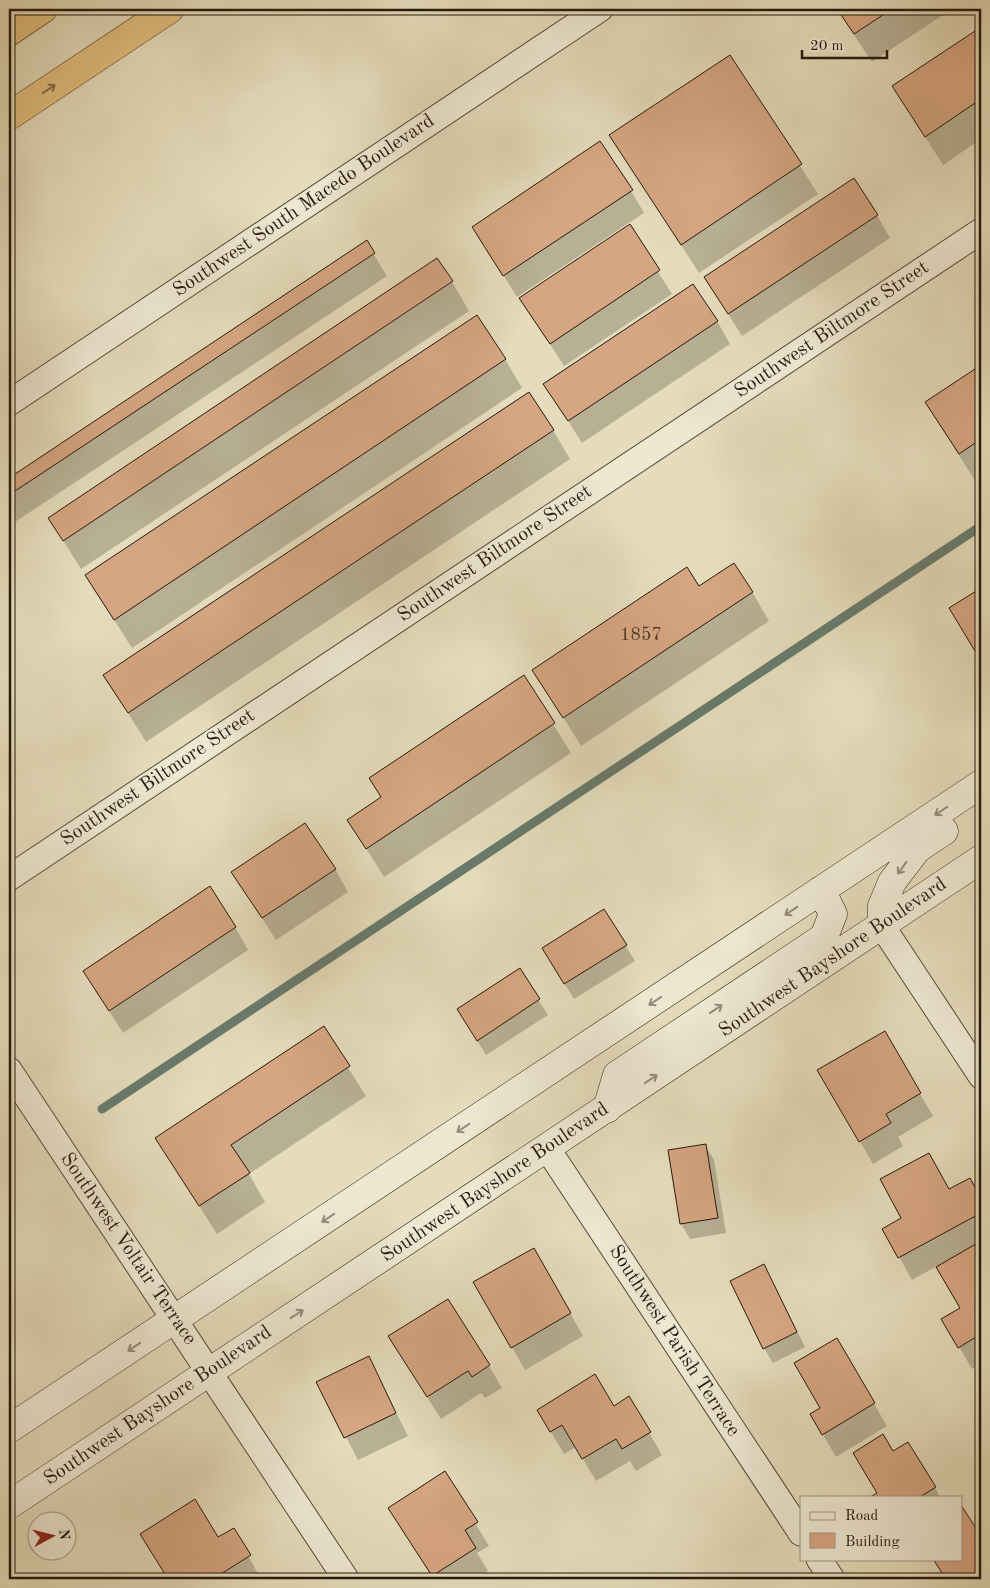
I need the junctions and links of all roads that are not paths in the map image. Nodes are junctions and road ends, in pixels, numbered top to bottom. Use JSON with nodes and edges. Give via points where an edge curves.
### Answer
{"nodes":[{"id":1,"x":43,"y":9,"type":"edge"},
{"id":2,"x":170,"y":9,"type":"edge"},
{"id":3,"x":600,"y":9,"type":"edge"},
{"id":4,"x":9,"y":32,"type":"edge"},
{"id":5,"x":9,"y":116,"type":"edge"},
{"id":6,"x":981,"y":231,"type":"edge"},
{"id":7,"x":9,"y":403,"type":"edge"},
{"id":8,"x":981,"y":784,"type":"edge"},
{"id":9,"x":981,"y":807,"type":"edge"},
{"id":10,"x":981,"y":859,"type":"edge"},
{"id":11,"x":9,"y":878,"type":"edge"},
{"id":12,"x":822,"y":890,"type":"junction"},
{"id":13,"x":882,"y":926,"type":"junction"},
{"id":14,"x":9,"y":1070,"type":"edge"},
{"id":15,"x":981,"y":1076,"type":"edge"},
{"id":16,"x":607,"y":1109,"type":"junction"},
{"id":17,"x":547,"y":1148,"type":"junction"},
{"id":18,"x":175,"y":1320,"type":"junction"},
{"id":19,"x":209,"y":1372,"type":"junction"},
{"id":20,"x":9,"y":1429,"type":"edge"},
{"id":21,"x":9,"y":1505,"type":"edge"},
{"id":22,"x":800,"y":1531,"type":"edge"},
{"id":23,"x":819,"y":1560,"type":"edge"},
{"id":24,"x":346,"y":1579,"type":"edge"},
{"id":25,"x":832,"y":1579,"type":"edge"}],
"edges":[{"from":1,"to":4,"type":"highway"},
{"from":5,"to":2,"type":"highway","one_way":true},
{"from":3,"to":7,"type":"street","name":"Southwest South Macedo Boulevard"},
{"from":6,"to":11,"type":"street","name":"Southwest Biltmore Street"},
{"from":8,"to":12,"type":"main road","one_way":true},
{"from":9,"to":13,"type":"main road","one_way":true,"via":[[916,849],[892,882],[882,906]]},
{"from":10,"to":13,"type":"main road","name":"Southwest Bayshore Boulevard"},
{"from":16,"to":12,"type":"main road","one_way":true,"via":[[617,1075],[824,937],[833,914]]},
{"from":12,"to":18,"type":"main road","one_way":true},
{"from":13,"to":15,"type":"street"},
{"from":16,"to":13,"type":"main road","name":"Southwest Bayshore Boulevard","one_way":true},
{"from":14,"to":18,"type":"street","name":"Southwest Voltair Terrace"},
{"from":16,"to":17,"type":"main road","name":"Southwest Bayshore Boulevard"},
{"from":19,"to":17,"type":"main road","name":"Southwest Bayshore Boulevard","one_way":true},
{"from":17,"to":22,"type":"street","name":"Southwest Parish Terrace"},
{"from":18,"to":19,"type":"street","name":"Southwest Voltair Terrace"},
{"from":18,"to":20,"type":"main road","one_way":true},
{"from":19,"to":21,"type":"main road","name":"Southwest Bayshore Boulevard"},
{"from":19,"to":24,"type":"street","name":"Southwest Voltair Terrace"},
{"from":23,"to":25,"type":"street"}]}
